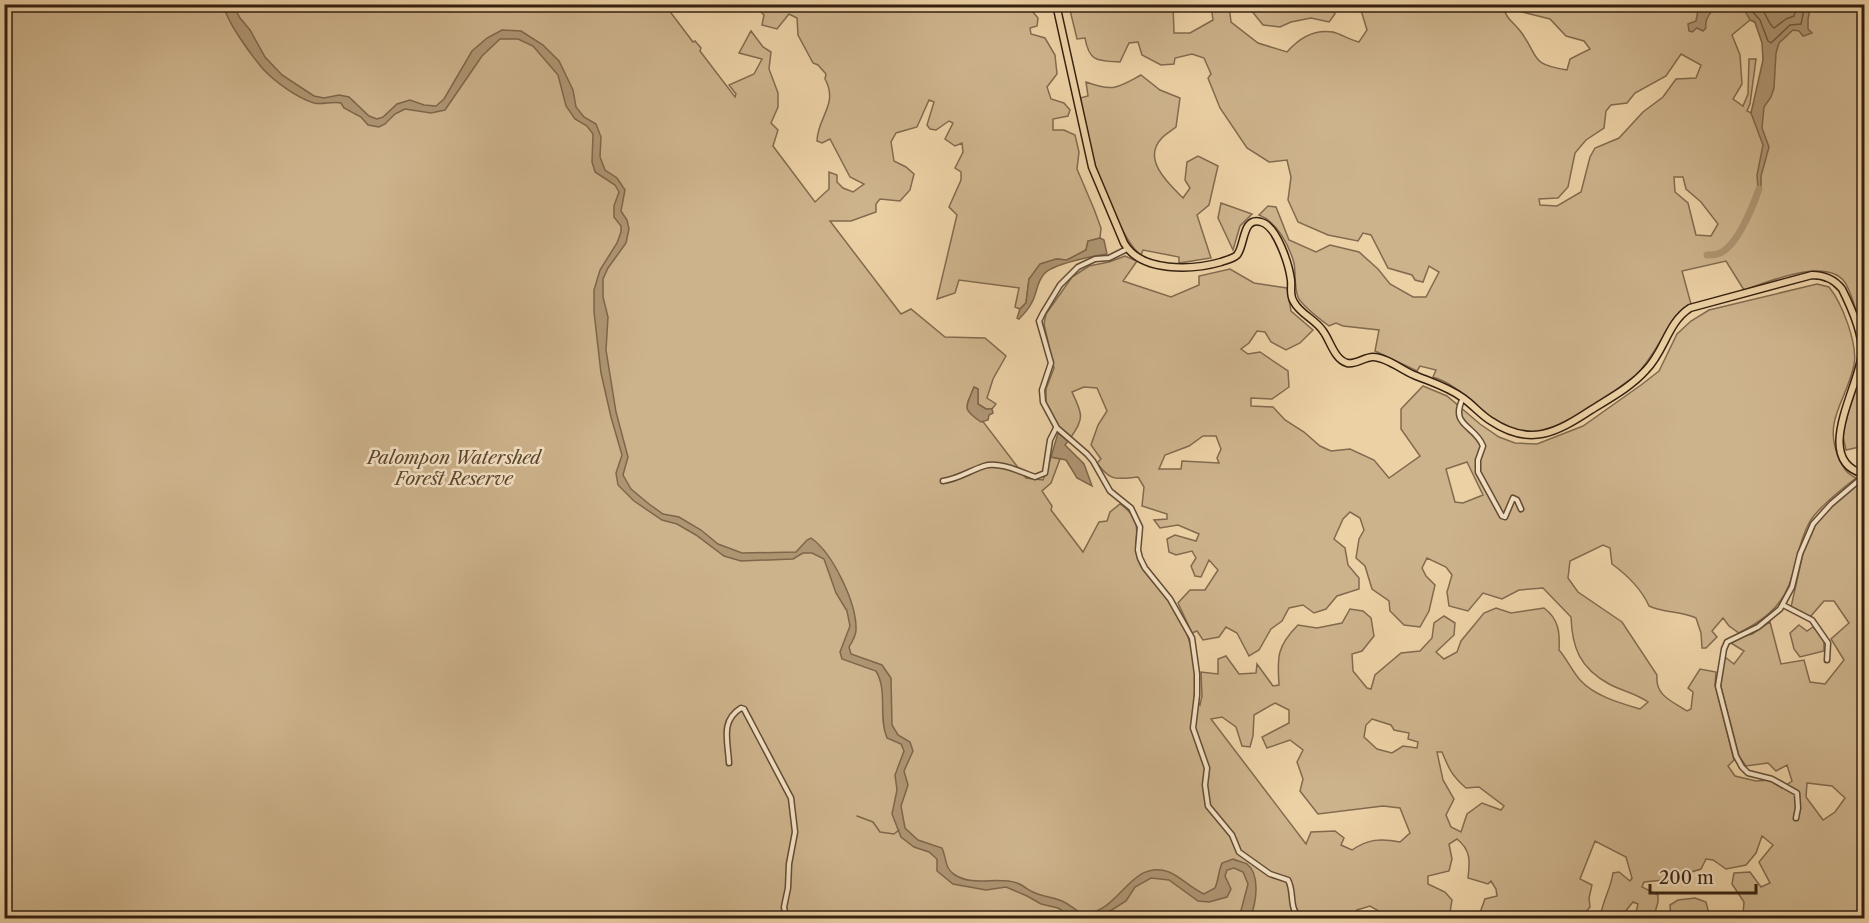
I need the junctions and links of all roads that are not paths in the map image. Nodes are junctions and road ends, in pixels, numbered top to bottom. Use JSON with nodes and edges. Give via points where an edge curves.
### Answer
{"nodes":[{"id":1,"x":1056,"y":4,"type":"edge"},
{"id":2,"x":1128,"y":249,"type":"junction"},
{"id":3,"x":1463,"y":398,"type":"junction"},
{"id":4,"x":1057,"y":428,"type":"junction"},
{"id":5,"x":1864,"y":475,"type":"edge"},
{"id":6,"x":943,"y":481,"type":"dead end"},
{"id":7,"x":1521,"y":509,"type":"dead end"},
{"id":8,"x":1783,"y":605,"type":"junction"},
{"id":9,"x":1827,"y":660,"type":"dead end"},
{"id":10,"x":729,"y":763,"type":"dead end"},
{"id":11,"x":1796,"y":818,"type":"dead end"},
{"id":12,"x":786,"y":918,"type":"edge"},
{"id":13,"x":1301,"y":918,"type":"edge"}],
"edges":[{"from":1,"to":2,"type":"highway","via":[[1092,167]]},
{"from":2,"to":3,"type":"highway","via":[[1154,264],[1197,267],[1235,256],[1248,226],[1262,222],[1272,230],[1284,255],[1293,301],[1318,324],[1341,360],[1350,363],[1380,358]]},
{"from":2,"to":4,"type":"street","via":[[1087,262],[1070,274],[1040,321],[1051,363],[1042,390],[1043,402]]},
{"from":3,"to":5,"type":"highway","via":[[1505,429],[1520,435],[1546,434],[1565,427],[1641,375],[1652,364],[1676,319],[1690,308],[1819,275],[1838,283],[1842,289],[1860,338],[1861,362],[1839,438],[1845,461]]},
{"from":3,"to":7,"type":"street","via":[[1459,418],[1483,446],[1477,466],[1479,476],[1502,516],[1507,515],[1513,498]]},
{"from":4,"to":6,"type":"street","via":[[1041,477],[993,465]]},
{"from":4,"to":13,"type":"street","via":[[1093,460],[1110,491],[1131,508],[1140,526],[1140,558],[1192,638],[1197,674],[1193,728],[1207,768],[1208,806],[1232,835],[1239,852],[1270,874],[1288,880],[1293,909]]},
{"from":5,"to":8,"type":"street","via":[[1813,524]]},
{"from":8,"to":9,"type":"street","via":[[1812,620],[1828,643]]},
{"from":8,"to":11,"type":"street","via":[[1758,627],[1727,642],[1718,686],[1742,767],[1797,793]]},
{"from":10,"to":12,"type":"street","via":[[727,723],[731,714],[741,708],[756,728],[790,798],[795,832],[784,907]]}]}
